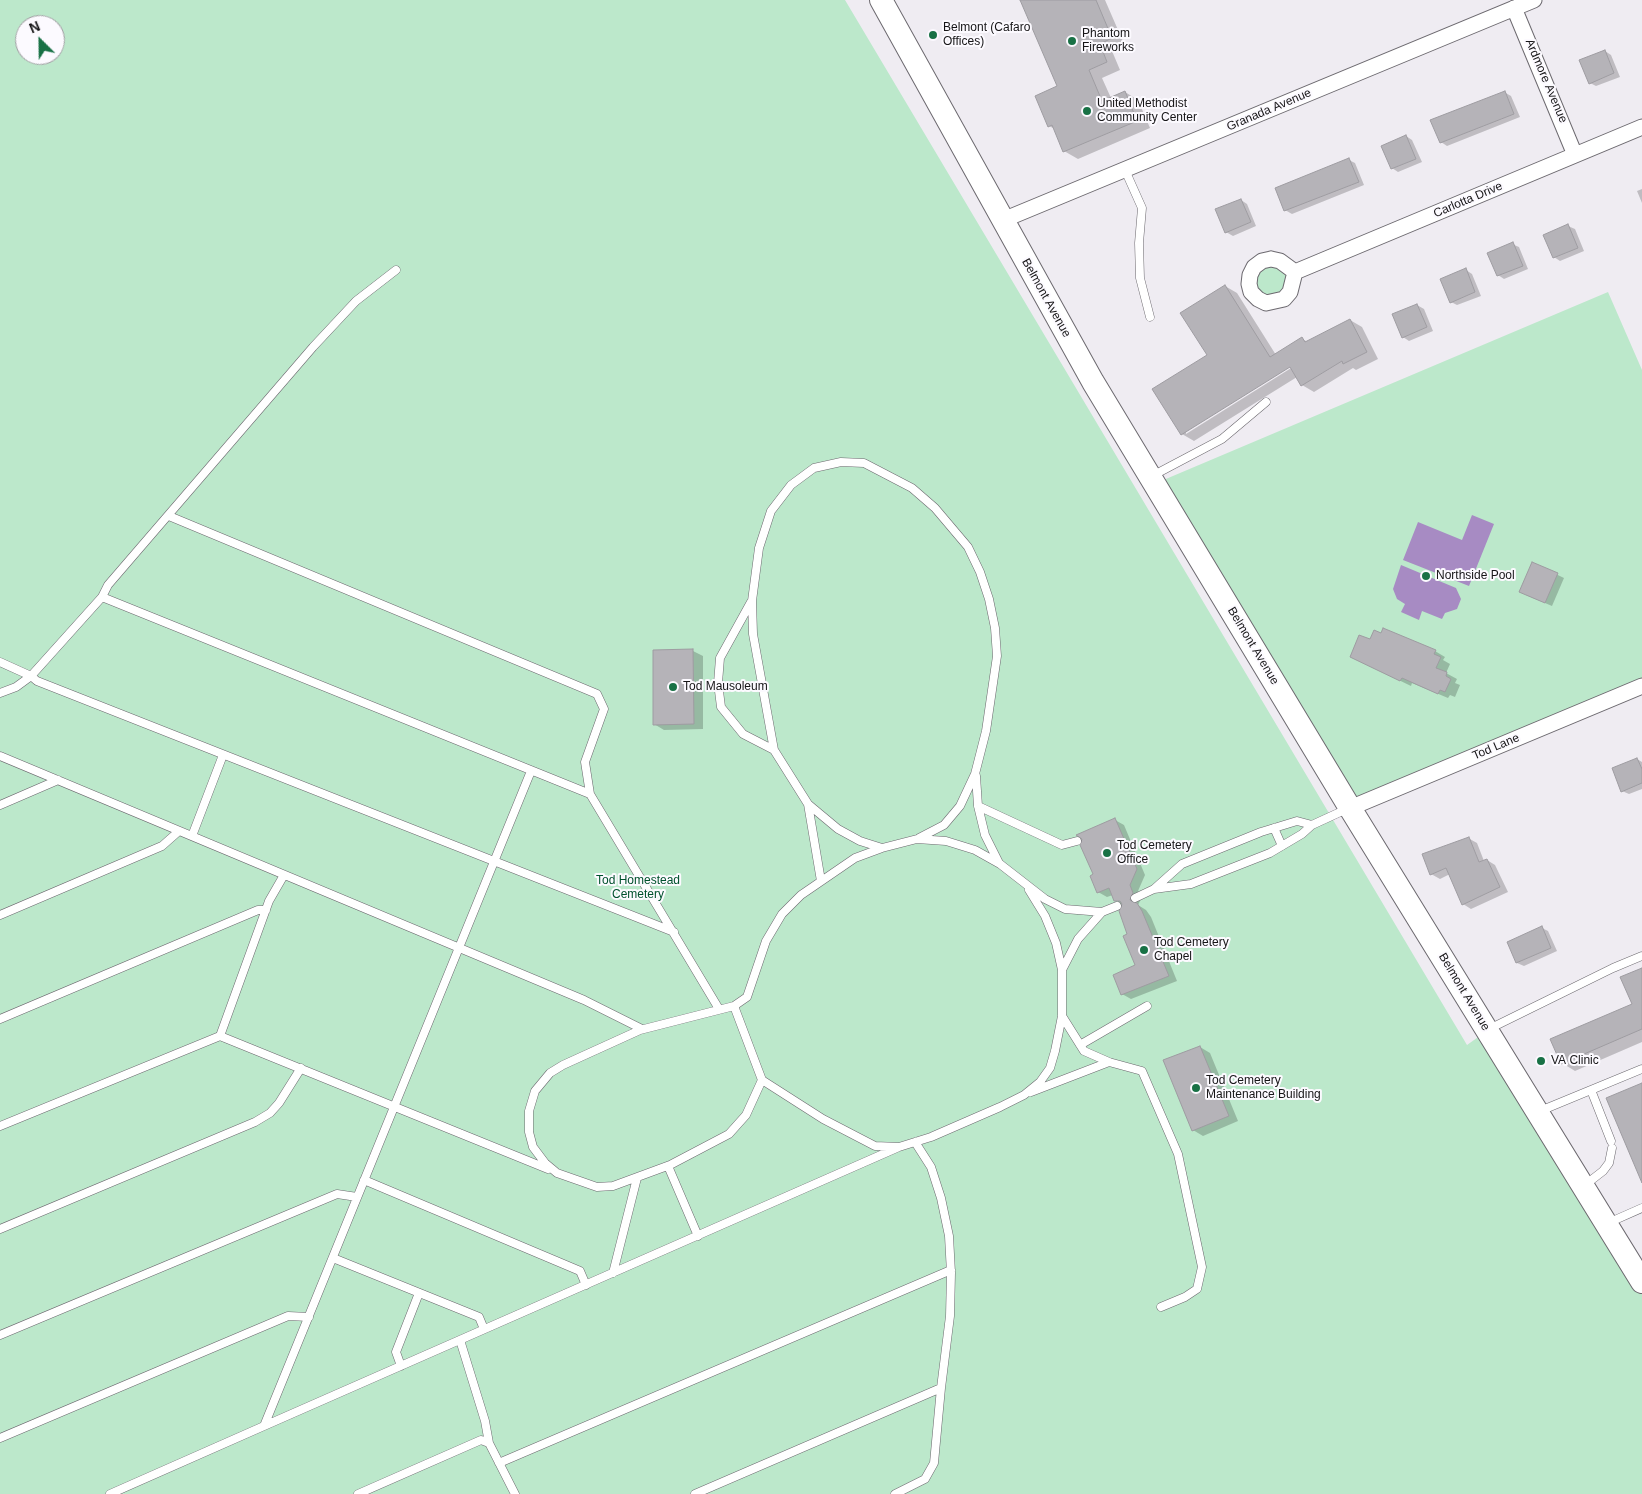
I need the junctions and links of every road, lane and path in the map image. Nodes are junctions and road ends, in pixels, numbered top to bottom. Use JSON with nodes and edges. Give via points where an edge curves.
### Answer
{"nodes":[{"id":1,"x":881,"y":0,"type":"edge"},
{"id":2,"x":1534,"y":0,"type":"edge"},
{"id":3,"x":1514,"y":8,"type":"junction"},
{"id":4,"x":1642,"y":127,"type":"edge"},
{"id":5,"x":1576,"y":155,"type":"junction"},
{"id":6,"x":1125,"y":170,"type":"junction"},
{"id":7,"x":1003,"y":220,"type":"junction"},
{"id":8,"x":396,"y":270,"type":"dead end"},
{"id":9,"x":1295,"y":272,"type":"dead end"},
{"id":10,"x":1150,"y":317,"type":"dead end"},
{"id":11,"x":1266,"y":402,"type":"dead end"},
{"id":12,"x":1150,"y":476,"type":"junction"},
{"id":13,"x":169,"y":516,"type":"junction"},
{"id":14,"x":102,"y":597,"type":"junction"},
{"id":15,"x":752,"y":600,"type":"junction"},
{"id":16,"x":0,"y":662,"type":"edge"},
{"id":17,"x":31,"y":676,"type":"junction"},
{"id":18,"x":1642,"y":686,"type":"edge"},
{"id":19,"x":0,"y":693,"type":"edge"},
{"id":20,"x":774,"y":750,"type":"junction"},
{"id":21,"x":223,"y":755,"type":"junction"},
{"id":22,"x":0,"y":756,"type":"edge"},
{"id":23,"x":531,"y":771,"type":"junction"},
{"id":24,"x":976,"y":774,"type":"junction"},
{"id":25,"x":58,"y":780,"type":"junction"},
{"id":26,"x":590,"y":794,"type":"junction"},
{"id":27,"x":808,"y":804,"type":"junction"},
{"id":28,"x":0,"y":805,"type":"edge"},
{"id":29,"x":978,"y":806,"type":"junction"},
{"id":30,"x":1350,"y":808,"type":"junction"},
{"id":31,"x":1312,"y":825,"type":"junction"},
{"id":32,"x":1274,"y":828,"type":"junction"},
{"id":33,"x":179,"y":831,"type":"junction"},
{"id":34,"x":192,"y":836,"type":"junction"},
{"id":35,"x":917,"y":839,"type":"junction"},
{"id":36,"x":1077,"y":842,"type":"dead end"},
{"id":37,"x":1282,"y":846,"type":"junction"},
{"id":38,"x":882,"y":848,"type":"junction"},
{"id":39,"x":495,"y":862,"type":"junction"},
{"id":40,"x":1000,"y":864,"type":"junction"},
{"id":41,"x":284,"y":875,"type":"junction"},
{"id":42,"x":821,"y":881,"type":"junction"},
{"id":43,"x":1025,"y":886,"type":"junction"},
{"id":44,"x":1154,"y":889,"type":"junction"},
{"id":45,"x":1135,"y":898,"type":"dead end"},
{"id":46,"x":1117,"y":906,"type":"dead end"},
{"id":47,"x":266,"y":910,"type":"junction"},
{"id":48,"x":1102,"y":912,"type":"junction"},
{"id":49,"x":0,"y":915,"type":"edge"},
{"id":50,"x":674,"y":932,"type":"junction"},
{"id":51,"x":459,"y":948,"type":"junction"},
{"id":52,"x":1642,"y":956,"type":"edge"},
{"id":53,"x":1062,"y":970,"type":"junction"},
{"id":54,"x":734,"y":1006,"type":"junction"},
{"id":55,"x":1147,"y":1006,"type":"dead end"},
{"id":56,"x":719,"y":1009,"type":"junction"},
{"id":57,"x":1062,"y":1016,"type":"junction"},
{"id":58,"x":0,"y":1019,"type":"edge"},
{"id":59,"x":642,"y":1029,"type":"junction"},
{"id":60,"x":1488,"y":1030,"type":"junction"},
{"id":61,"x":220,"y":1036,"type":"junction"},
{"id":62,"x":1080,"y":1045,"type":"junction"},
{"id":63,"x":1109,"y":1062,"type":"junction"},
{"id":64,"x":300,"y":1068,"type":"junction"},
{"id":65,"x":1642,"y":1069,"type":"edge"},
{"id":66,"x":762,"y":1080,"type":"junction"},
{"id":67,"x":1591,"y":1090,"type":"junction"},
{"id":68,"x":1024,"y":1095,"type":"junction"},
{"id":69,"x":394,"y":1106,"type":"junction"},
{"id":70,"x":1538,"y":1112,"type":"junction"},
{"id":71,"x":0,"y":1126,"type":"edge"},
{"id":72,"x":915,"y":1142,"type":"junction"},
{"id":73,"x":899,"y":1148,"type":"junction"},
{"id":74,"x":668,"y":1166,"type":"junction"},
{"id":75,"x":557,"y":1173,"type":"junction"},
{"id":76,"x":636,"y":1178,"type":"junction"},
{"id":77,"x":364,"y":1180,"type":"junction"},
{"id":78,"x":1584,"y":1187,"type":"junction"},
{"id":79,"x":357,"y":1197,"type":"junction"},
{"id":80,"x":1642,"y":1208,"type":"edge"},
{"id":81,"x":1606,"y":1224,"type":"junction"},
{"id":82,"x":0,"y":1229,"type":"edge"},
{"id":83,"x":698,"y":1236,"type":"junction"},
{"id":84,"x":332,"y":1258,"type":"junction"},
{"id":85,"x":951,"y":1270,"type":"junction"},
{"id":86,"x":612,"y":1273,"type":"junction"},
{"id":87,"x":1642,"y":1282,"type":"edge"},
{"id":88,"x":586,"y":1285,"type":"junction"},
{"id":89,"x":419,"y":1293,"type":"junction"},
{"id":90,"x":1161,"y":1307,"type":"dead end"},
{"id":91,"x":308,"y":1317,"type":"junction"},
{"id":92,"x":484,"y":1329,"type":"junction"},
{"id":93,"x":0,"y":1335,"type":"edge"},
{"id":94,"x":460,"y":1340,"type":"junction"},
{"id":95,"x":401,"y":1366,"type":"junction"},
{"id":96,"x":941,"y":1388,"type":"junction"},
{"id":97,"x":264,"y":1426,"type":"junction"},
{"id":98,"x":0,"y":1438,"type":"edge"},
{"id":99,"x":489,"y":1442,"type":"junction"},
{"id":100,"x":500,"y":1463,"type":"junction"},
{"id":101,"x":110,"y":1494,"type":"edge"},
{"id":102,"x":358,"y":1494,"type":"edge"},
{"id":103,"x":515,"y":1494,"type":"edge"},
{"id":104,"x":695,"y":1494,"type":"edge"},
{"id":105,"x":895,"y":1494,"type":"edge"}],
"edges":[{"from":1,"to":7,"type":"main road","name":"Belmont Avenue"},
{"from":2,"to":3,"type":"street","name":"Granada Avenue"},
{"from":3,"to":5,"type":"street","name":"Ardmore Avenue"},
{"from":3,"to":6,"type":"street","name":"Granada Avenue"},
{"from":4,"to":5,"type":"street","name":"Carlotta Drive"},
{"from":5,"to":9,"type":"street","name":"Carlotta Drive"},
{"from":6,"to":7,"type":"street","name":"Granada Avenue"},
{"from":6,"to":10,"type":"lane","via":[[1142,208],[1140,278]]},
{"from":7,"to":12,"type":"main road","name":"Belmont Avenue","via":[[1093,382]]},
{"from":8,"to":13,"type":"lane","via":[[356,301],[313,346]]},
{"from":11,"to":12,"type":"lane","via":[[1222,439]]},
{"from":12,"to":30,"type":"main road","name":"Belmont Avenue"},
{"from":13,"to":14,"type":"lane","via":[[108,585]]},
{"from":13,"to":26,"type":"lane","via":[[597,694],[604,709],[585,762]]},
{"from":14,"to":17,"type":"lane"},
{"from":14,"to":23,"type":"lane"},
{"from":15,"to":20,"type":"lane","via":[[753,634]]},
{"from":15,"to":20,"type":"lane","via":[[720,658],[718,683],[721,707],[743,734]]},
{"from":15,"to":24,"type":"lane","via":[[759,548],[771,511],[790,485],[814,468],[841,462],[864,463],[912,488],[935,508],[968,547],[980,572],[995,628],[997,656]]},
{"from":16,"to":17,"type":"lane"},
{"from":17,"to":19,"type":"lane"},
{"from":17,"to":21,"type":"lane"},
{"from":18,"to":30,"type":"street","name":"Tod Lane"},
{"from":20,"to":27,"type":"lane"},
{"from":21,"to":34,"type":"lane"},
{"from":21,"to":39,"type":"lane"},
{"from":22,"to":25,"type":"lane"},
{"from":23,"to":26,"type":"lane"},
{"from":23,"to":39,"type":"lane"},
{"from":24,"to":29,"type":"lane"},
{"from":24,"to":35,"type":"lane","via":[[960,806],[944,825]]},
{"from":25,"to":28,"type":"lane"},
{"from":25,"to":33,"type":"lane"},
{"from":26,"to":50,"type":"lane"},
{"from":27,"to":38,"type":"lane","via":[[838,829]]},
{"from":27,"to":42,"type":"lane"},
{"from":29,"to":36,"type":"lane","via":[[1062,845]]},
{"from":29,"to":40,"type":"lane","via":[[985,834]]},
{"from":30,"to":31,"type":"lane"},
{"from":30,"to":60,"type":"main road","name":"Belmont Avenue"},
{"from":31,"to":32,"type":"lane","via":[[1297,821]]},
{"from":31,"to":37,"type":"lane"},
{"from":32,"to":37,"type":"lane"},
{"from":32,"to":44,"type":"lane","via":[[1182,864]]},
{"from":33,"to":34,"type":"lane"},
{"from":33,"to":49,"type":"lane","via":[[162,846]]},
{"from":34,"to":41,"type":"lane"},
{"from":35,"to":38,"type":"lane"},
{"from":35,"to":40,"type":"lane","via":[[946,841],[975,850]]},
{"from":37,"to":44,"type":"lane","via":[[1191,884]]},
{"from":38,"to":42,"type":"lane","via":[[855,858]]},
{"from":39,"to":50,"type":"lane"},
{"from":39,"to":51,"type":"lane"},
{"from":40,"to":43,"type":"lane"},
{"from":41,"to":47,"type":"lane"},
{"from":41,"to":51,"type":"lane"},
{"from":42,"to":54,"type":"lane","via":[[782,914],[766,941],[748,997]]},
{"from":43,"to":48,"type":"lane","via":[[1065,909]]},
{"from":43,"to":53,"type":"lane","via":[[1046,916]]},
{"from":44,"to":45,"type":"lane"},
{"from":46,"to":48,"type":"lane"},
{"from":47,"to":58,"type":"lane","via":[[258,910]]},
{"from":47,"to":61,"type":"lane"},
{"from":48,"to":53,"type":"lane","via":[[1078,939]]},
{"from":50,"to":56,"type":"lane"},
{"from":51,"to":59,"type":"lane","via":[[584,1000]]},
{"from":51,"to":69,"type":"lane"},
{"from":52,"to":60,"type":"lane"},
{"from":53,"to":57,"type":"lane"},
{"from":54,"to":56,"type":"lane"},
{"from":54,"to":66,"type":"lane"},
{"from":55,"to":62,"type":"lane"},
{"from":56,"to":59,"type":"lane"},
{"from":57,"to":62,"type":"lane"},
{"from":57,"to":68,"type":"lane","via":[[1050,1068],[1040,1082]]},
{"from":59,"to":75,"type":"lane","via":[[563,1065],[550,1073],[535,1091],[529,1112],[533,1147],[544,1163]]},
{"from":60,"to":70,"type":"main road","name":"Belmont Avenue"},
{"from":61,"to":64,"type":"lane"},
{"from":61,"to":71,"type":"lane"},
{"from":62,"to":63,"type":"lane","via":[[1084,1051]]},
{"from":63,"to":68,"type":"lane"},
{"from":63,"to":90,"type":"lane","via":[[1142,1070],[1178,1154],[1202,1267],[1197,1289]]},
{"from":64,"to":69,"type":"lane"},
{"from":64,"to":82,"type":"lane","via":[[279,1103],[255,1122]]},
{"from":65,"to":67,"type":"lane"},
{"from":66,"to":73,"type":"lane","via":[[823,1119],[875,1146]]},
{"from":66,"to":74,"type":"lane","via":[[746,1115],[729,1134]]},
{"from":67,"to":70,"type":"lane"},
{"from":67,"to":78,"type":"lane","via":[[1611,1145],[1609,1163]]},
{"from":68,"to":72,"type":"lane"},
{"from":69,"to":75,"type":"lane"},
{"from":69,"to":77,"type":"lane"},
{"from":70,"to":78,"type":"main road","name":"Belmont Avenue"},
{"from":72,"to":73,"type":"lane"},
{"from":72,"to":85,"type":"lane","via":[[931,1167],[941,1198],[949,1236]]},
{"from":73,"to":83,"type":"lane"},
{"from":74,"to":76,"type":"lane"},
{"from":74,"to":83,"type":"lane"},
{"from":75,"to":76,"type":"lane","via":[[597,1187],[613,1186]]},
{"from":76,"to":86,"type":"lane"},
{"from":77,"to":79,"type":"lane"},
{"from":77,"to":88,"type":"lane","via":[[580,1271]]},
{"from":78,"to":81,"type":"main road","name":"Belmont Avenue"},
{"from":79,"to":84,"type":"lane"},
{"from":79,"to":93,"type":"lane","via":[[337,1194]]},
{"from":80,"to":81,"type":"lane"},
{"from":81,"to":87,"type":"main road","name":"Belmont Avenue"},
{"from":83,"to":86,"type":"lane"},
{"from":84,"to":89,"type":"lane"},
{"from":84,"to":91,"type":"lane"},
{"from":85,"to":96,"type":"lane","via":[[950,1316]]},
{"from":85,"to":100,"type":"lane"},
{"from":86,"to":88,"type":"lane"},
{"from":88,"to":92,"type":"lane"},
{"from":89,"to":92,"type":"lane","via":[[479,1317]]},
{"from":89,"to":95,"type":"lane","via":[[396,1352]]},
{"from":91,"to":97,"type":"lane"},
{"from":91,"to":98,"type":"lane","via":[[288,1316]]},
{"from":92,"to":94,"type":"lane"},
{"from":94,"to":95,"type":"lane"},
{"from":94,"to":99,"type":"lane","via":[[486,1422]]},
{"from":95,"to":97,"type":"lane"},
{"from":96,"to":104,"type":"lane"},
{"from":96,"to":105,"type":"lane","via":[[934,1463],[925,1479]]},
{"from":97,"to":101,"type":"lane"},
{"from":99,"to":100,"type":"lane"},
{"from":99,"to":102,"type":"lane","via":[[481,1440]]},
{"from":100,"to":103,"type":"lane"}]}
